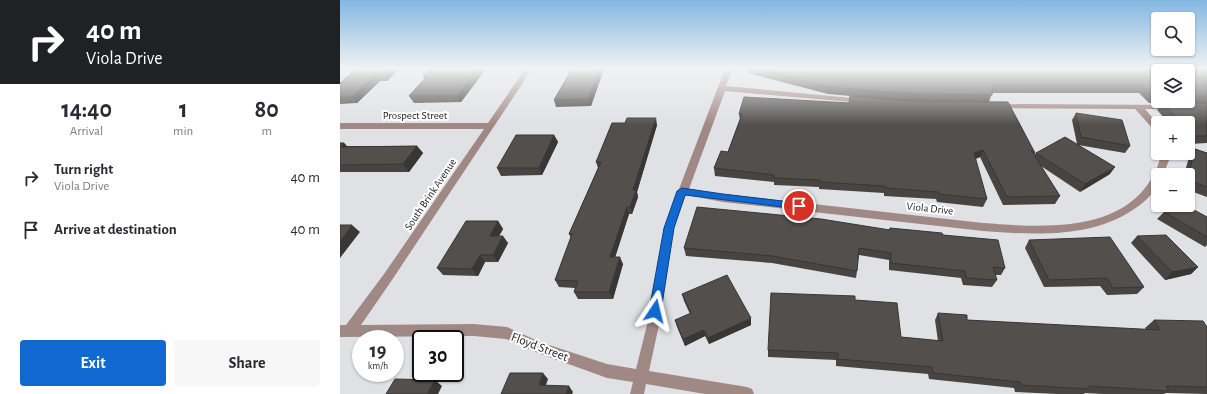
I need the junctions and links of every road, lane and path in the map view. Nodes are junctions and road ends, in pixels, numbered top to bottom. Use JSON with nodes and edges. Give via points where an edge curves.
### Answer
{"nodes":[{"id":1,"x":516,"y":87,"type":"edge"},
{"id":2,"x":722,"y":88,"type":"joint"},
{"id":3,"x":872,"y":102,"type":"edge"},
{"id":4,"x":989,"y":106,"type":"edge"},
{"id":5,"x":1137,"y":106,"type":"junction"},
{"id":6,"x":1151,"y":106,"type":"edge"},
{"id":7,"x":1151,"y":121,"type":"edge"},
{"id":8,"x":340,"y":126,"type":"edge"},
{"id":9,"x":490,"y":126,"type":"junction"},
{"id":10,"x":1151,"y":185,"type":"edge"},
{"id":11,"x":682,"y":191,"type":"junction"},
{"id":12,"x":345,"y":331,"type":"edge"},
{"id":13,"x":641,"y":378,"type":"junction"},
{"id":14,"x":637,"y":394,"type":"edge"},
{"id":15,"x":747,"y":394,"type":"edge"}],
"edges":[{"from":1,"to":9,"type":"street","name":"South Brink Avenue"},
{"from":2,"to":3,"type":"street"},
{"from":2,"to":11,"type":"street"},
{"from":4,"to":5,"type":"street"},
{"from":5,"to":6,"type":"street"},
{"from":5,"to":7,"type":"street"},
{"from":8,"to":9,"type":"street","name":"Prospect Street"},
{"from":9,"to":12,"type":"street","name":"South Brink Avenue","via":[[388,278]]},
{"from":10,"to":11,"type":"street","name":"Viola Drive","via":[[1141,198],[1115,216],[1092,224],[1048,230],[999,228],[723,198]]},
{"from":11,"to":13,"type":"street","via":[[669,228],[653,325]]},
{"from":12,"to":13,"type":"street","name":"Floyd Street","via":[[474,330],[507,333],[538,347],[607,371]]},
{"from":13,"to":14,"type":"street"},
{"from":13,"to":15,"type":"street","name":"Floyd Street"}]}
